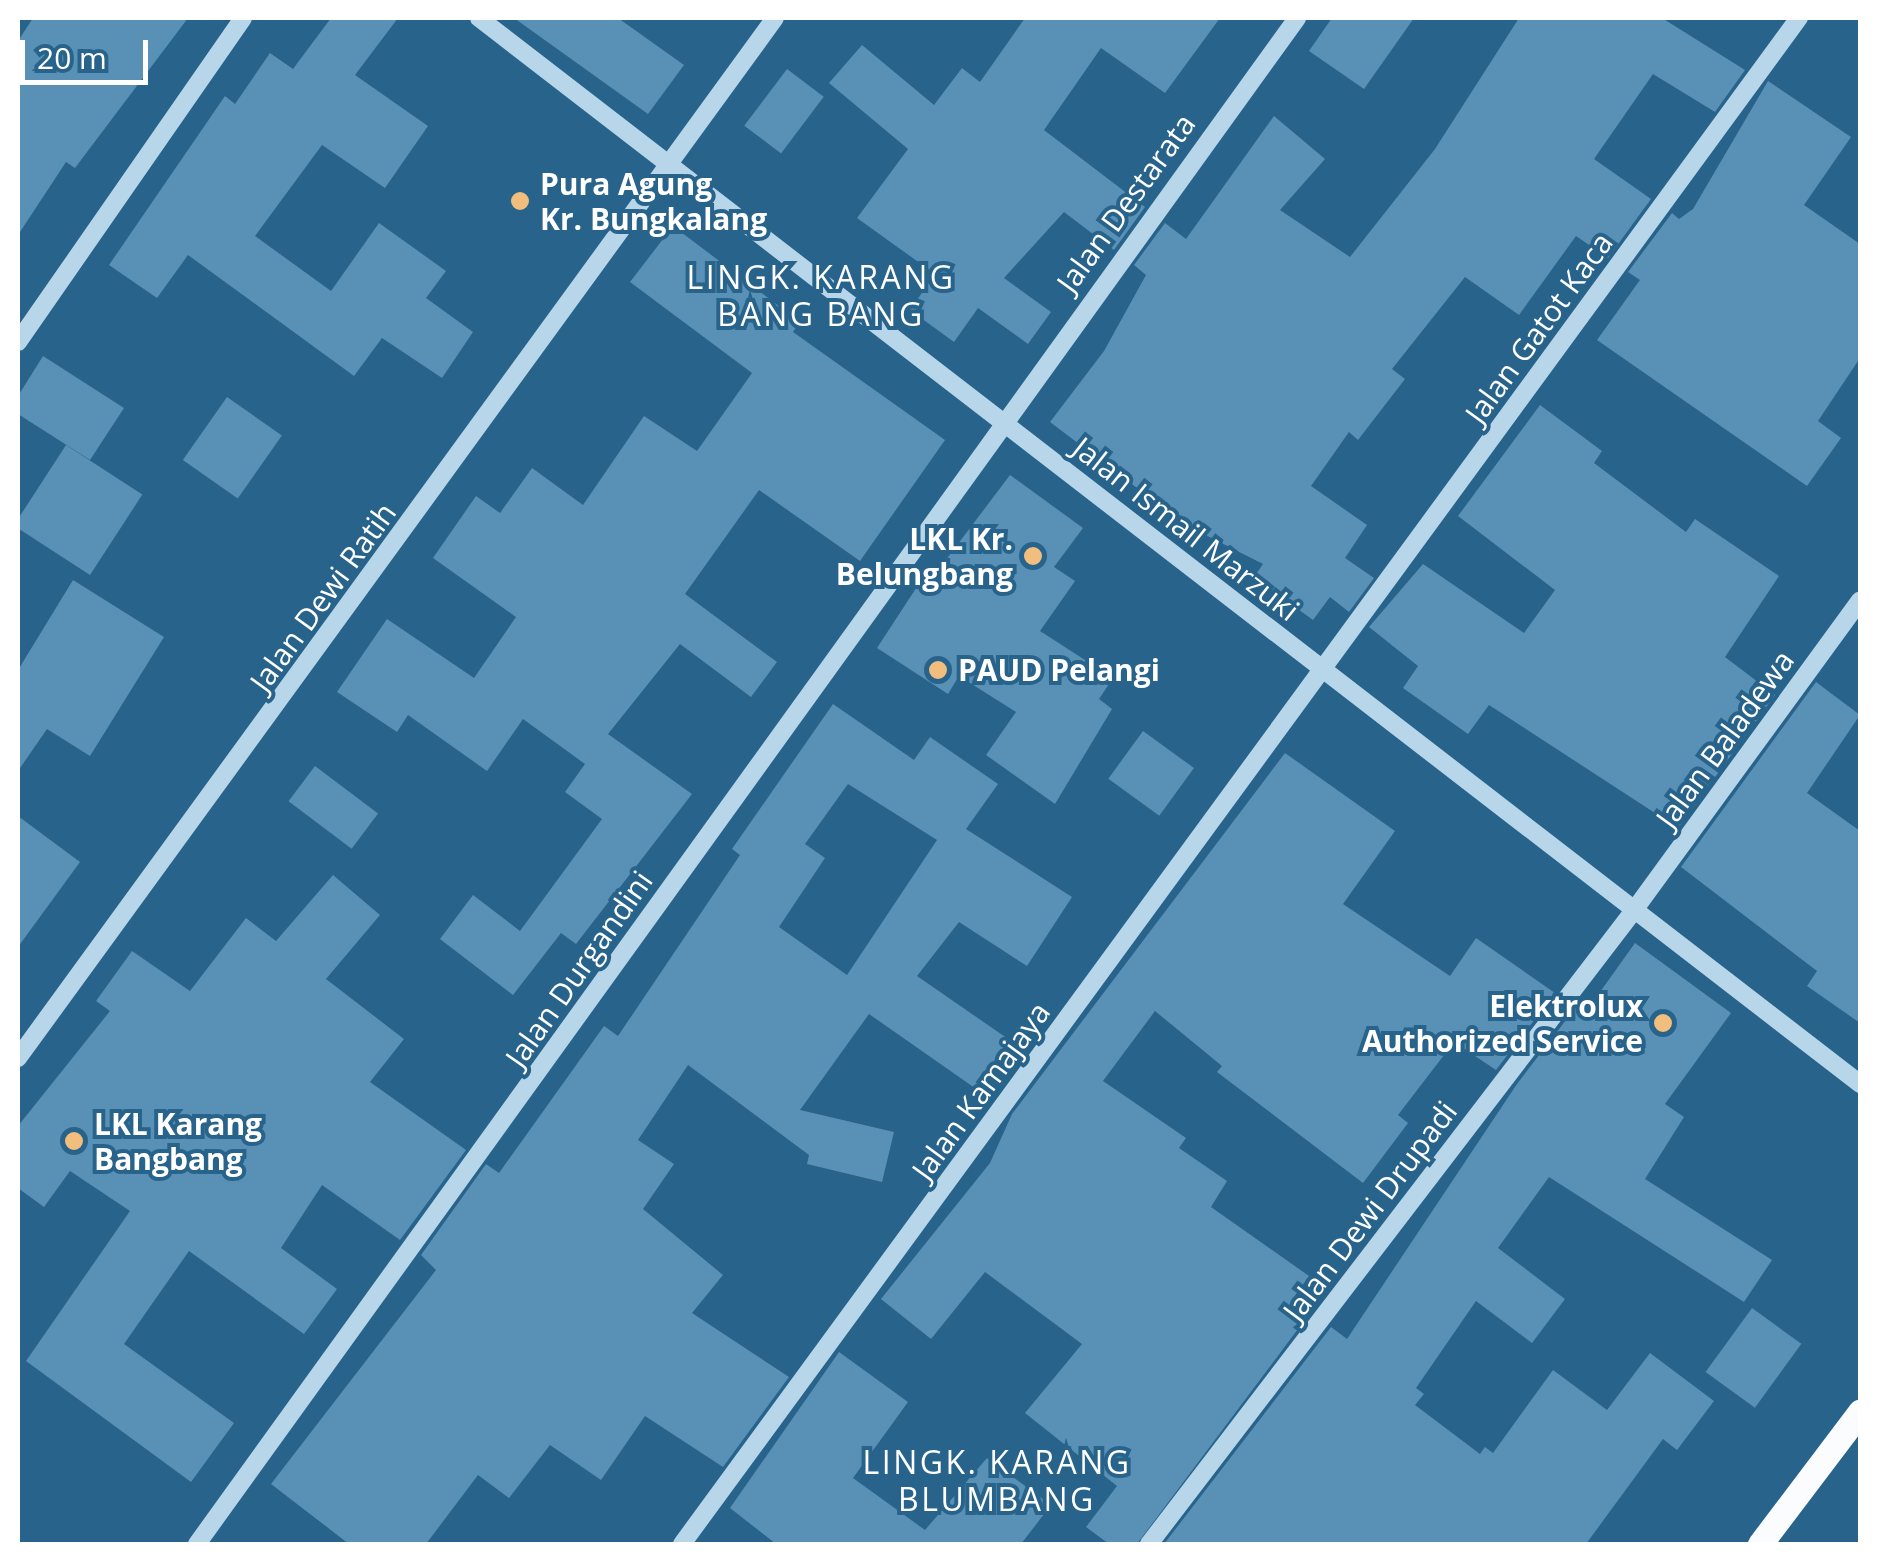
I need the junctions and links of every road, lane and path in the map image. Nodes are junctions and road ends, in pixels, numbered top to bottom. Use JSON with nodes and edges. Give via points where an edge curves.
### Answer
{"nodes":[{"id":1,"x":243,"y":18,"type":"edge"},
{"id":2,"x":479,"y":18,"type":"edge"},
{"id":3,"x":775,"y":18,"type":"edge"},
{"id":4,"x":1297,"y":18,"type":"edge"},
{"id":5,"x":1799,"y":18,"type":"edge"},
{"id":6,"x":671,"y":166,"type":"junction"},
{"id":7,"x":18,"y":342,"type":"edge"},
{"id":8,"x":1000,"y":421,"type":"junction"},
{"id":9,"x":1860,"y":600,"type":"edge"},
{"id":10,"x":1324,"y":671,"type":"junction"},
{"id":11,"x":1634,"y":911,"type":"junction"},
{"id":12,"x":18,"y":1058,"type":"edge"},
{"id":13,"x":1860,"y":1084,"type":"edge"},
{"id":14,"x":1860,"y":1412,"type":"edge"},
{"id":15,"x":197,"y":1544,"type":"edge"},
{"id":16,"x":682,"y":1544,"type":"edge"},
{"id":17,"x":1149,"y":1544,"type":"edge"},
{"id":18,"x":1760,"y":1544,"type":"edge"}],
"edges":[{"from":1,"to":7,"type":"street"},
{"from":2,"to":6,"type":"street","name":"Jalan Ismail Marzuki"},
{"from":3,"to":6,"type":"street","name":"Jalan Dewi Ratih"},
{"from":4,"to":8,"type":"street","name":"Jalan Destarata"},
{"from":5,"to":10,"type":"street","name":"Jalan Gatot Kaca"},
{"from":6,"to":8,"type":"street","name":"Jalan Ismail Marzuki"},
{"from":6,"to":12,"type":"street","name":"Jalan Dewi Ratih"},
{"from":8,"to":10,"type":"street","name":"Jalan Ismail Marzuki"},
{"from":8,"to":15,"type":"street","name":"Jalan Durgandini"},
{"from":9,"to":11,"type":"street","name":"Jalan Baladewa"},
{"from":10,"to":11,"type":"street","name":"Jalan Ismail Marzuki"},
{"from":10,"to":16,"type":"street","name":"Jalan Kamajaya"},
{"from":11,"to":13,"type":"street","name":"Jalan Ismail Marzuki"},
{"from":11,"to":17,"type":"street","name":"Jalan Dewi Drupadi"},
{"from":14,"to":18,"type":"main road"}]}
